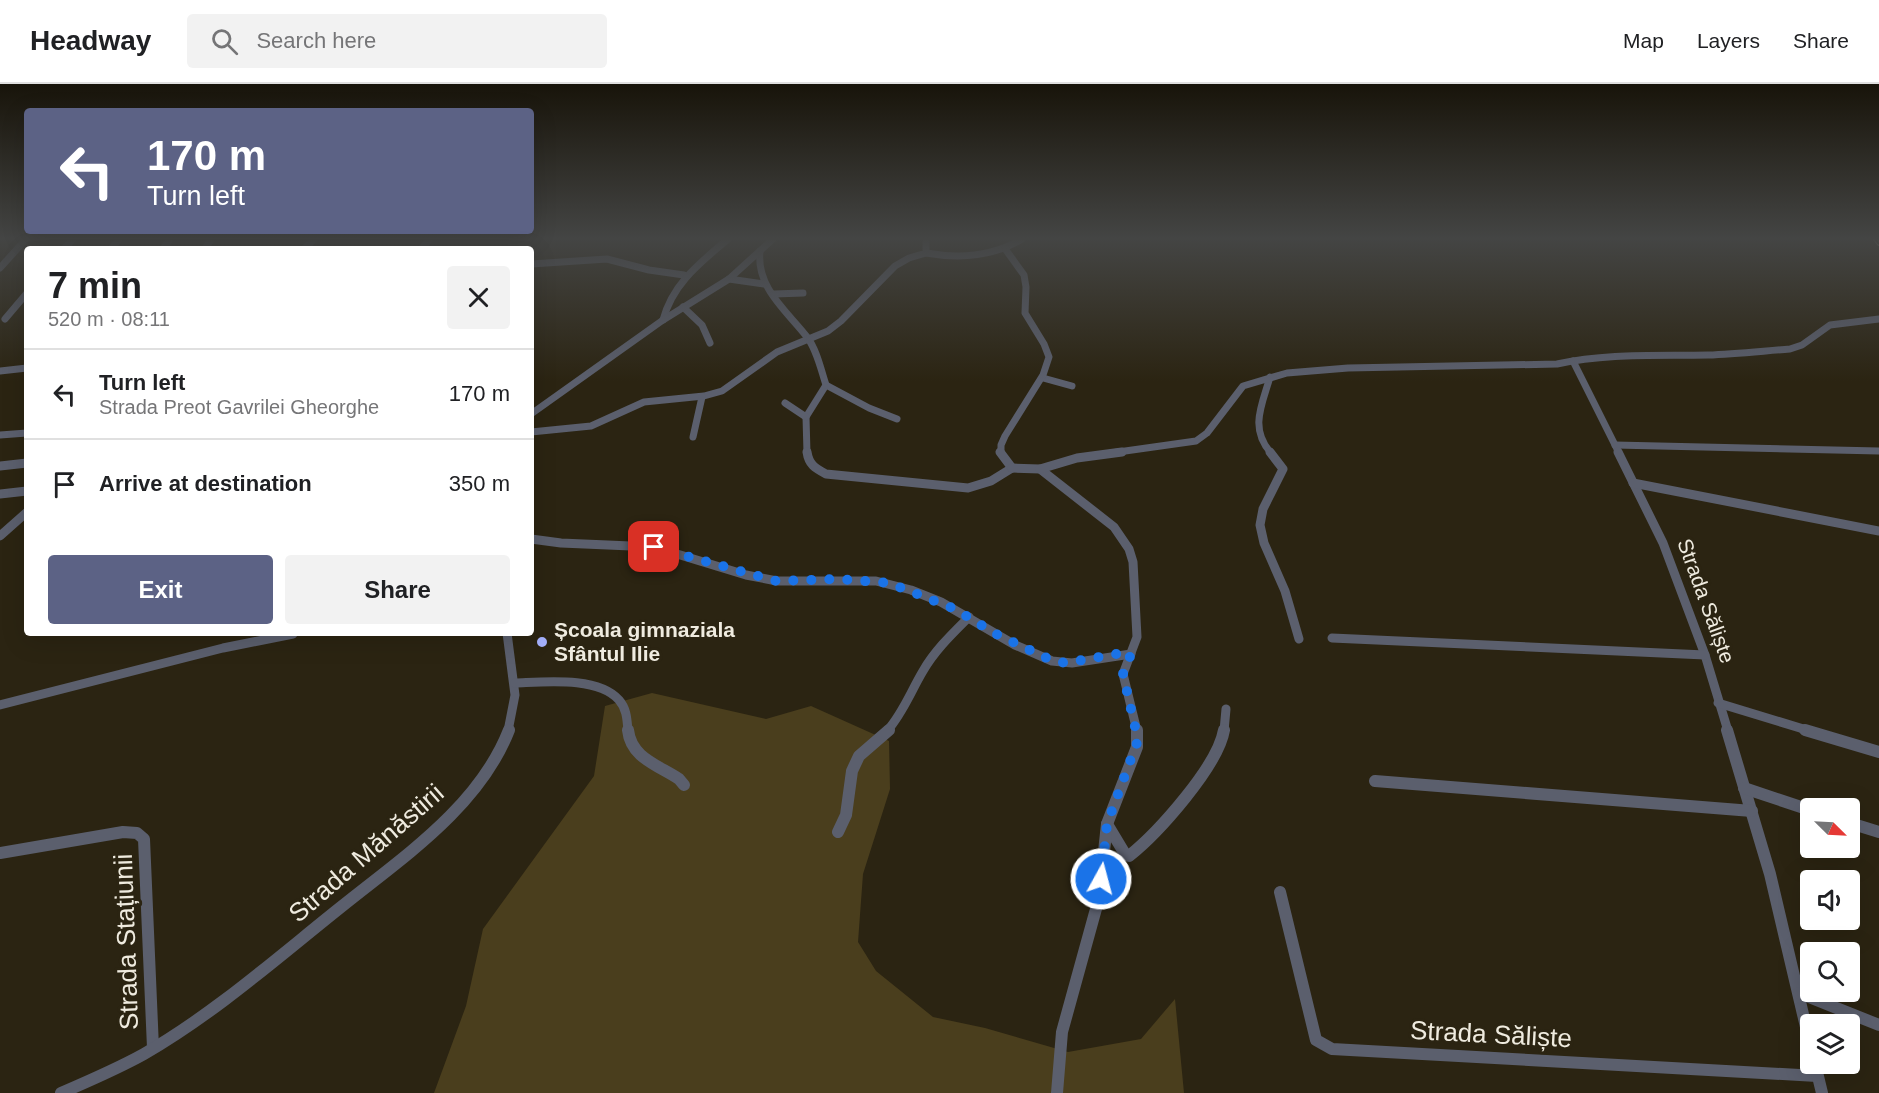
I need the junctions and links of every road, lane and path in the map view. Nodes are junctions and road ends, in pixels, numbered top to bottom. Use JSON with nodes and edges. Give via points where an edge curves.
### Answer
{"nodes":[{"id":1,"x":678,"y":286,"type":"edge"},
{"id":2,"x":717,"y":286,"type":"edge"},
{"id":3,"x":766,"y":286,"type":"edge"},
{"id":4,"x":871,"y":286,"type":"edge"},
{"id":5,"x":1026,"y":286,"type":"edge"},
{"id":6,"x":803,"y":293,"type":"dead end"},
{"id":7,"x":774,"y":294,"type":"junction"},
{"id":8,"x":24,"y":297,"type":"edge"},
{"id":9,"x":683,"y":307,"type":"junction"},
{"id":10,"x":5,"y":319,"type":"dead end"},
{"id":11,"x":1879,"y":319,"type":"edge"},
{"id":12,"x":663,"y":320,"type":"junction"},
{"id":13,"x":809,"y":339,"type":"junction"},
{"id":14,"x":710,"y":343,"type":"dead end"},
{"id":15,"x":1573,"y":361,"type":"junction"},
{"id":16,"x":24,"y":368,"type":"edge"},
{"id":17,"x":0,"y":370,"type":"edge"},
{"id":18,"x":1270,"y":377,"type":"junction"},
{"id":19,"x":1043,"y":378,"type":"junction"},
{"id":20,"x":826,"y":385,"type":"junction"},
{"id":21,"x":1072,"y":386,"type":"dead end"},
{"id":22,"x":702,"y":397,"type":"junction"},
{"id":23,"x":785,"y":403,"type":"dead end"},
{"id":24,"x":534,"y":412,"type":"edge"},
{"id":25,"x":806,"y":417,"type":"junction"},
{"id":26,"x":897,"y":419,"type":"dead end"},
{"id":27,"x":534,"y":432,"type":"edge"},
{"id":28,"x":24,"y":433,"type":"edge"},
{"id":29,"x":0,"y":435,"type":"edge"},
{"id":30,"x":693,"y":437,"type":"dead end"},
{"id":31,"x":1616,"y":445,"type":"junction"},
{"id":32,"x":1879,"y":452,"type":"edge"},
{"id":33,"x":24,"y":464,"type":"edge"},
{"id":34,"x":0,"y":466,"type":"edge"},
{"id":35,"x":1011,"y":468,"type":"junction"},
{"id":36,"x":1040,"y":469,"type":"junction"},
{"id":37,"x":1633,"y":483,"type":"junction"},
{"id":38,"x":24,"y":491,"type":"edge"},
{"id":39,"x":0,"y":494,"type":"edge"},
{"id":40,"x":24,"y":515,"type":"edge"},
{"id":41,"x":1879,"y":531,"type":"edge"},
{"id":42,"x":0,"y":536,"type":"edge"},
{"id":43,"x":534,"y":539,"type":"edge"},
{"id":44,"x":969,"y":617,"type":"junction"},
{"id":45,"x":284,"y":636,"type":"edge"},
{"id":46,"x":507,"y":636,"type":"edge"},
{"id":47,"x":1332,"y":638,"type":"dead end"},
{"id":48,"x":1299,"y":639,"type":"dead end"},
{"id":49,"x":1131,"y":654,"type":"junction"},
{"id":50,"x":1705,"y":655,"type":"junction"},
{"id":51,"x":515,"y":683,"type":"junction"},
{"id":52,"x":1718,"y":703,"type":"junction"},
{"id":53,"x":0,"y":705,"type":"edge"},
{"id":54,"x":1226,"y":709,"type":"dead end"},
{"id":55,"x":1879,"y":752,"type":"edge"},
{"id":56,"x":1376,"y":781,"type":"dead end"},
{"id":57,"x":684,"y":785,"type":"dead end"},
{"id":58,"x":1744,"y":788,"type":"junction"},
{"id":59,"x":1800,"y":807,"type":"edge"},
{"id":60,"x":1752,"y":811,"type":"junction"},
{"id":61,"x":1107,"y":824,"type":"junction"},
{"id":62,"x":1860,"y":826,"type":"edge"},
{"id":63,"x":838,"y":832,"type":"dead end"},
{"id":64,"x":1879,"y":832,"type":"edge"},
{"id":65,"x":0,"y":853,"type":"edge"},
{"id":66,"x":1280,"y":892,"type":"dead end"},
{"id":67,"x":1799,"y":993,"type":"junction"},
{"id":68,"x":1804,"y":1014,"type":"edge"},
{"id":69,"x":1879,"y":1025,"type":"edge"},
{"id":70,"x":153,"y":1048,"type":"junction"},
{"id":71,"x":1800,"y":1069,"type":"edge"},
{"id":72,"x":1817,"y":1074,"type":"edge"},
{"id":73,"x":61,"y":1093,"type":"edge"},
{"id":74,"x":1057,"y":1093,"type":"edge"},
{"id":75,"x":1821,"y":1093,"type":"edge"}],
"edges":[{"from":1,"to":12,"type":"street"},
{"from":2,"to":9,"type":"street"},
{"from":3,"to":7,"type":"street"},
{"from":4,"to":13,"type":"street","via":[[848,316]]},
{"from":5,"to":19,"type":"street","via":[[1024,312],[1042,338],[1048,355]]},
{"from":6,"to":7,"type":"street"},
{"from":7,"to":13,"type":"street"},
{"from":8,"to":10,"type":"street"},
{"from":9,"to":12,"type":"street"},
{"from":9,"to":14,"type":"street","via":[[702,325]]},
{"from":11,"to":15,"type":"street","via":[[1830,325],[1790,349]]},
{"from":12,"to":24,"type":"street"},
{"from":13,"to":20,"type":"street"},
{"from":13,"to":22,"type":"street","via":[[776,352],[732,386]]},
{"from":15,"to":18,"type":"street","via":[[1305,370]]},
{"from":15,"to":31,"type":"street","name":"Strada Săliște"},
{"from":16,"to":17,"type":"street"},
{"from":18,"to":36,"type":"street","via":[[1243,386],[1207,433],[1196,441],[1077,458]]},
{"from":18,"to":48,"type":"street","via":[[1267,393],[1257,410],[1256,425],[1264,444],[1283,469],[1262,511],[1261,535],[1283,584]]},
{"from":19,"to":21,"type":"street"},
{"from":19,"to":35,"type":"street","via":[[1003,438],[1000,451]]},
{"from":20,"to":25,"type":"street"},
{"from":20,"to":26,"type":"street"},
{"from":22,"to":27,"type":"street","via":[[644,402],[598,424]]},
{"from":22,"to":30,"type":"street"},
{"from":23,"to":25,"type":"street"},
{"from":25,"to":35,"type":"street","via":[[808,459],[826,474],[968,488],[991,482]]},
{"from":28,"to":29,"type":"street"},
{"from":31,"to":32,"type":"street"},
{"from":31,"to":37,"type":"street","name":"Strada Săliște"},
{"from":33,"to":34,"type":"street"},
{"from":35,"to":36,"type":"street"},
{"from":36,"to":49,"type":"street","via":[[1114,527],[1128,549],[1133,562],[1137,637]]},
{"from":37,"to":41,"type":"street"},
{"from":37,"to":50,"type":"street","name":"Strada Săliște","via":[[1663,543]]},
{"from":38,"to":39,"type":"street"},
{"from":40,"to":42,"type":"street"},
{"from":43,"to":44,"type":"street","via":[[654,547],[776,581],[839,579],[889,583]]},
{"from":44,"to":49,"type":"street","via":[[1053,661],[1066,663]]},
{"from":44,"to":63,"type":"street","via":[[924,669],[892,726],[859,756],[852,771],[846,815]]},
{"from":45,"to":53,"type":"street"},
{"from":46,"to":51,"type":"street","name":"Strada Mănăstirii"},
{"from":47,"to":50,"type":"street"},
{"from":49,"to":61,"type":"street","via":[[1123,674],[1138,740]]},
{"from":50,"to":52,"type":"street","name":"Strada Săliște"},
{"from":51,"to":57,"type":"street","via":[[592,685],[612,693],[625,709],[630,743],[636,752]]},
{"from":51,"to":70,"type":"street","name":"Strada Mănăstirii","via":[[512,719],[503,743],[477,783],[444,820],[260,972]]},
{"from":52,"to":55,"type":"street"},
{"from":52,"to":58,"type":"street","name":"Strada Săliște"},
{"from":54,"to":61,"type":"street","via":[[1225,729],[1215,754],[1148,841],[1129,856],[1124,855],[1116,832]]},
{"from":56,"to":60,"type":"street"},
{"from":58,"to":59,"type":"street"},
{"from":58,"to":60,"type":"street","name":"Strada Săliște"},
{"from":60,"to":67,"type":"street","name":"Strada Săliște"},
{"from":61,"to":74,"type":"street","via":[[1099,898],[1062,1032]]},
{"from":62,"to":64,"type":"street"},
{"from":65,"to":70,"type":"street","name":"Strada Stațiunii","via":[[123,832],[137,833],[144,839]]},
{"from":66,"to":71,"type":"street","name":"Strada Săliște","via":[[1316,1040],[1332,1049]]},
{"from":67,"to":68,"type":"street","name":"Strada Săliște"},
{"from":67,"to":69,"type":"street"},
{"from":70,"to":73,"type":"street","name":"Strada Mănăstirii"},
{"from":72,"to":75,"type":"street","name":"Strada Săliște"}]}
